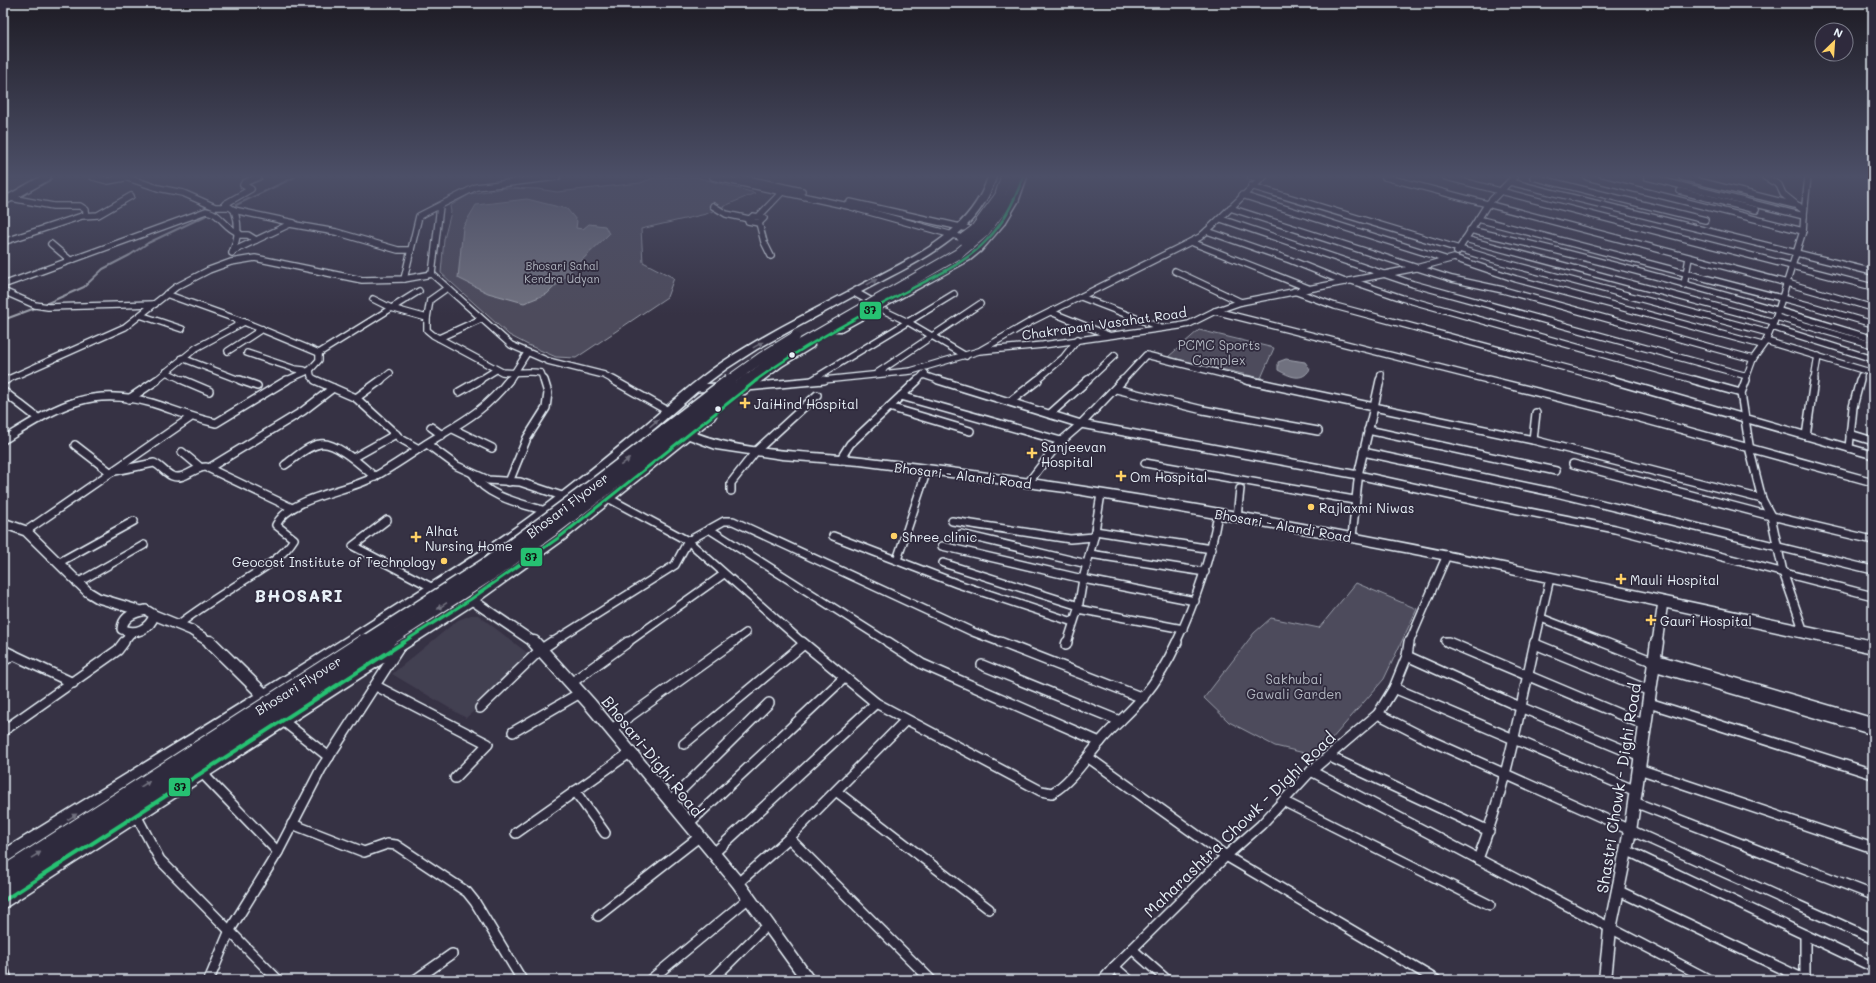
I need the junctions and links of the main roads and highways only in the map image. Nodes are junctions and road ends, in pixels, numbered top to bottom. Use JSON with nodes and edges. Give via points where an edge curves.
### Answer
{"nodes":[{"id":1,"x":964,"y":223,"type":"edge"},
{"id":2,"x":980,"y":223,"type":"edge"},
{"id":3,"x":991,"y":223,"type":"edge"},
{"id":4,"x":1001,"y":223,"type":"edge"},
{"id":5,"x":854,"y":292,"type":"junction"},
{"id":6,"x":882,"y":308,"type":"junction"},
{"id":7,"x":688,"y":434,"type":"junction"},
{"id":8,"x":1873,"y":646,"type":"edge"},
{"id":9,"x":3,"y":859,"type":"edge"},
{"id":10,"x":3,"y":875,"type":"edge"},
{"id":11,"x":3,"y":892,"type":"edge"},
{"id":12,"x":3,"y":902,"type":"edge"}],
"edges":[{"from":5,"to":1,"type":"main road","one_way":true,"via":[[935,248]]},
{"from":10,"to":2,"type":"main road","name":"Bhosari Flyover","one_way":true,"bridge":true,"via":[[488,563],[763,356],[950,251]]},
{"from":3,"to":11,"type":"main road","name":"Bhosari Flyover","one_way":true,"bridge":true,"via":[[958,254],[772,361],[497,570]]},
{"from":4,"to":6,"type":"main road","via":[[994,235],[967,258]]},
{"from":5,"to":6,"type":"main road"},
{"from":9,"to":5,"type":"main road","one_way":true,"via":[[266,696],[446,580],[598,472],[722,367],[753,347]]},
{"from":6,"to":7,"type":"main road","via":[[778,364]]},
{"from":7,"to":8,"type":"main road","name":"Bhosari - Alandi Road","via":[[716,445],[1028,483],[1352,536]]},
{"from":7,"to":12,"type":"main road","via":[[577,523],[471,599]]}]}
